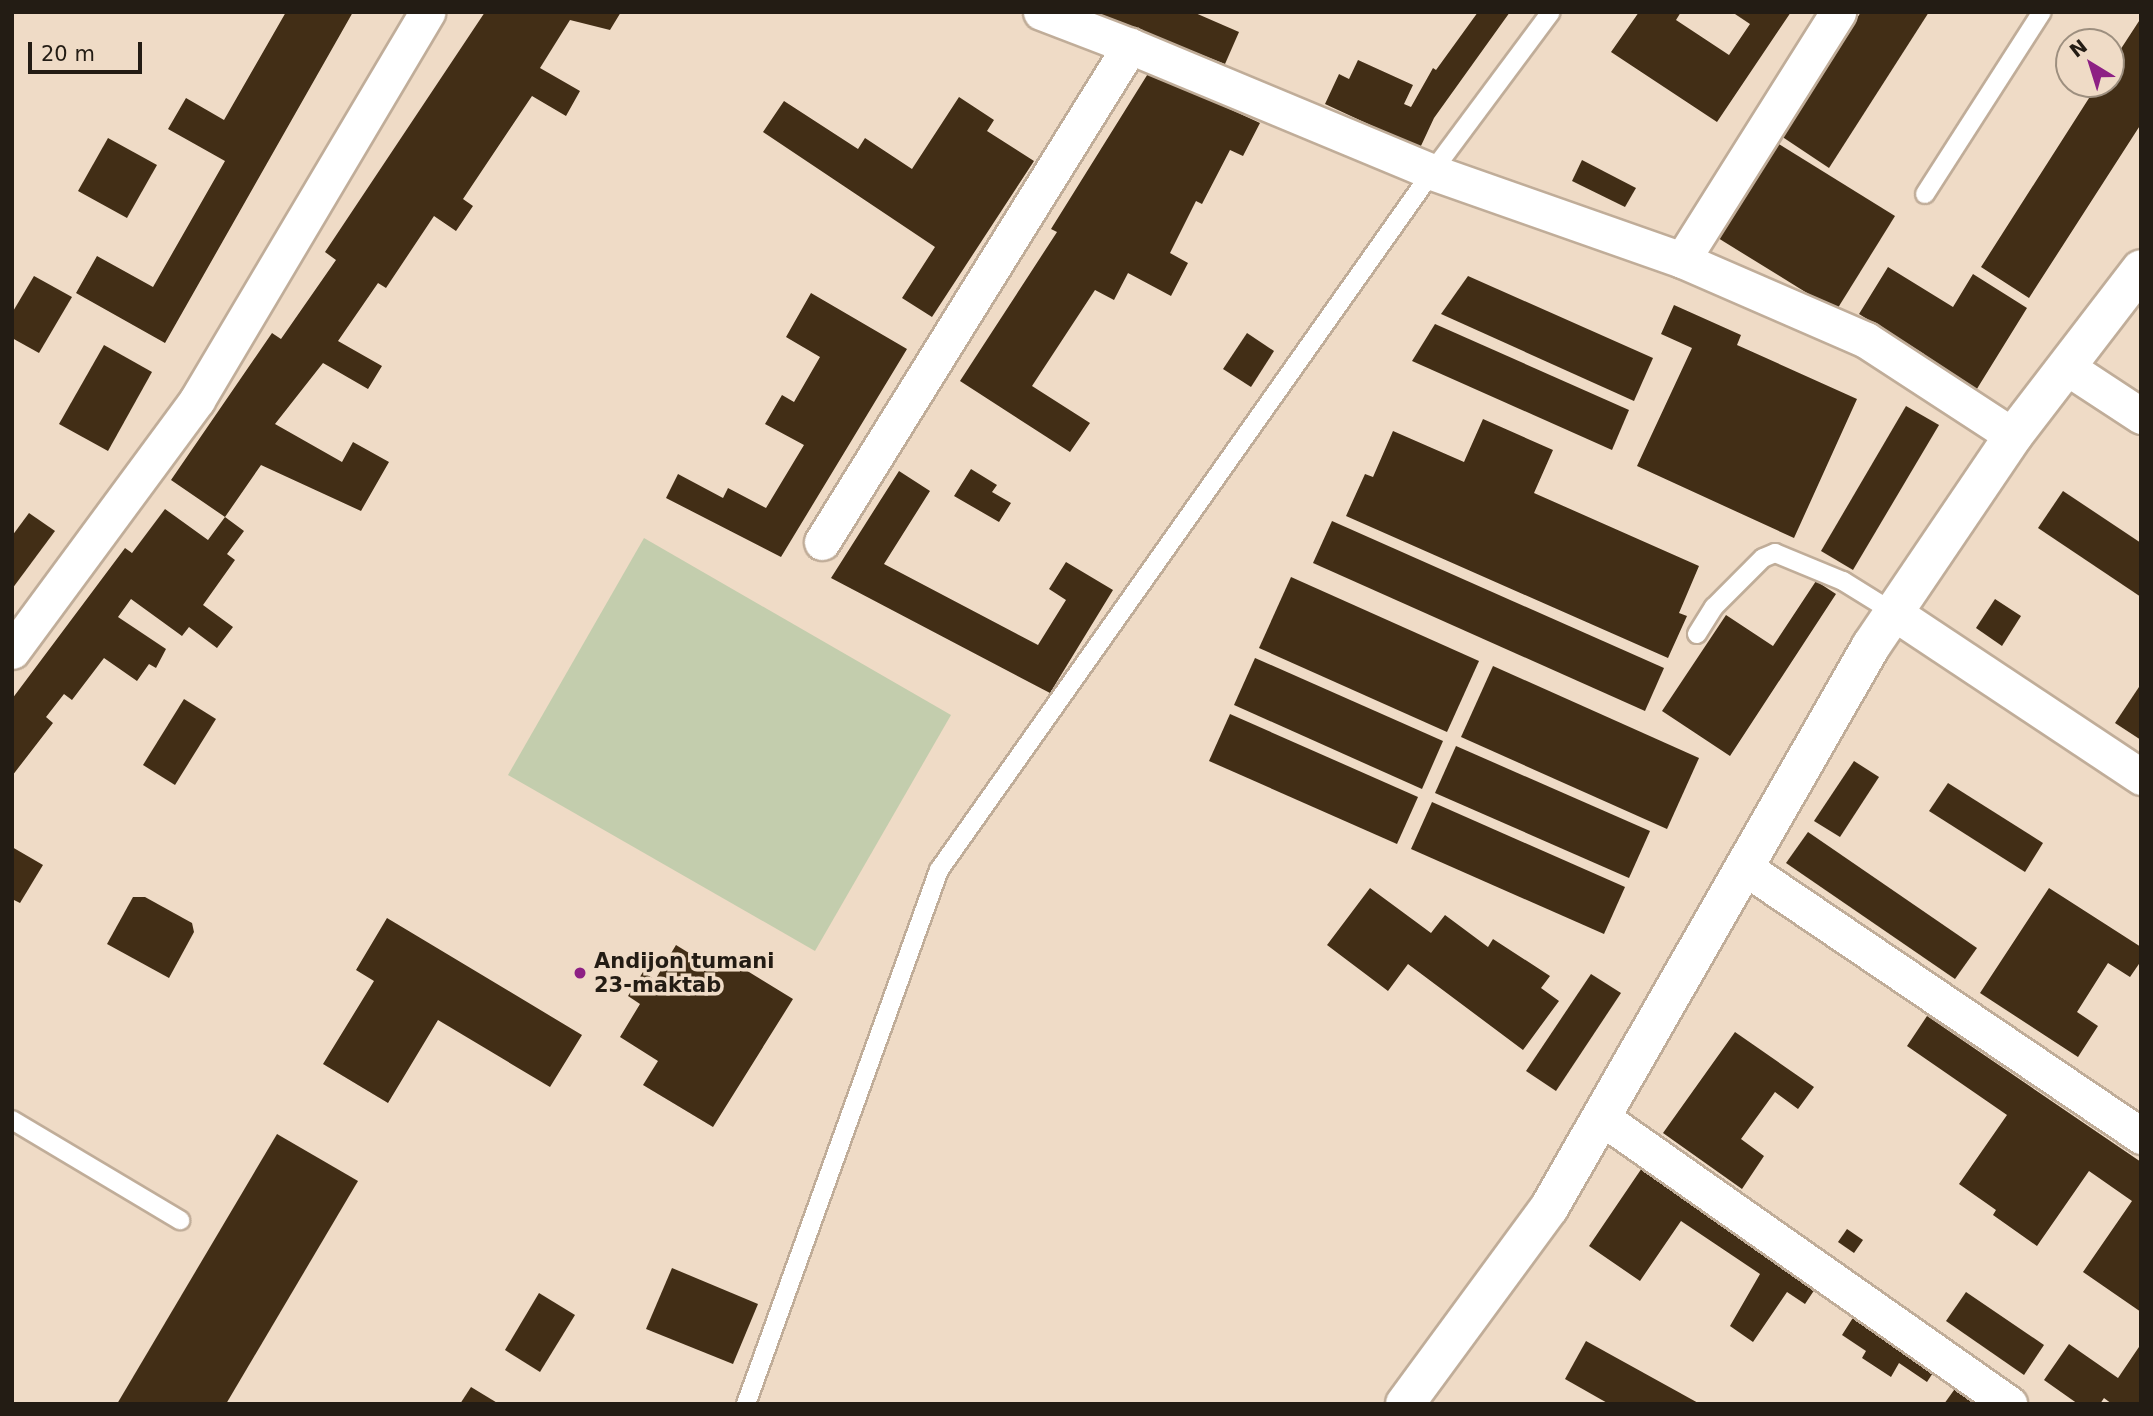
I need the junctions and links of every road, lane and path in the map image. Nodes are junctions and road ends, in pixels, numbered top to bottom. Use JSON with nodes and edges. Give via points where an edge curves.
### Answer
{"nodes":[{"id":1,"x":427,"y":12,"type":"edge"},
{"id":2,"x":1041,"y":12,"type":"edge"},
{"id":3,"x":1551,"y":12,"type":"edge"},
{"id":4,"x":1838,"y":12,"type":"edge"},
{"id":5,"x":2042,"y":12,"type":"edge"},
{"id":6,"x":1130,"y":46,"type":"junction"},
{"id":7,"x":1432,"y":172,"type":"junction"},
{"id":8,"x":1925,"y":194,"type":"dead end"},
{"id":9,"x":1682,"y":260,"type":"junction"},
{"id":10,"x":2141,"y":269,"type":"edge"},
{"id":11,"x":2065,"y":366,"type":"junction"},
{"id":12,"x":2141,"y":416,"type":"edge"},
{"id":13,"x":2014,"y":436,"type":"junction"},
{"id":14,"x":822,"y":542,"type":"dead end"},
{"id":15,"x":1893,"y":612,"type":"junction"},
{"id":16,"x":1697,"y":634,"type":"dead end"},
{"id":17,"x":12,"y":651,"type":"edge"},
{"id":18,"x":2141,"y":777,"type":"edge"},
{"id":19,"x":1744,"y":867,"type":"junction"},
{"id":20,"x":1601,"y":1117,"type":"junction"},
{"id":21,"x":12,"y":1120,"type":"edge"},
{"id":22,"x":2141,"y":1136,"type":"edge"},
{"id":23,"x":180,"y":1220,"type":"dead end"},
{"id":24,"x":1418,"y":1399,"type":"edge"},
{"id":25,"x":747,"y":1404,"type":"edge"},
{"id":26,"x":2009,"y":1404,"type":"edge"}],
"edges":[{"from":1,"to":17,"type":"street","via":[[197,400]]},
{"from":2,"to":6,"type":"street"},
{"from":3,"to":7,"type":"lane"},
{"from":4,"to":9,"type":"street"},
{"from":5,"to":8,"type":"lane"},
{"from":6,"to":7,"type":"street"},
{"from":6,"to":14,"type":"street"},
{"from":7,"to":9,"type":"street"},
{"from":7,"to":25,"type":"lane","via":[[939,870]]},
{"from":9,"to":13,"type":"street","via":[[1866,340]]},
{"from":10,"to":11,"type":"street"},
{"from":11,"to":12,"type":"street"},
{"from":11,"to":13,"type":"street"},
{"from":13,"to":15,"type":"street"},
{"from":15,"to":16,"type":"lane","via":[[1843,581],[1775,553],[1763,558],[1714,607]]},
{"from":15,"to":18,"type":"street"},
{"from":15,"to":19,"type":"street"},
{"from":19,"to":20,"type":"street"},
{"from":19,"to":22,"type":"street"},
{"from":20,"to":24,"type":"street","via":[[1549,1209]]},
{"from":20,"to":26,"type":"street"},
{"from":21,"to":23,"type":"lane"}]}
